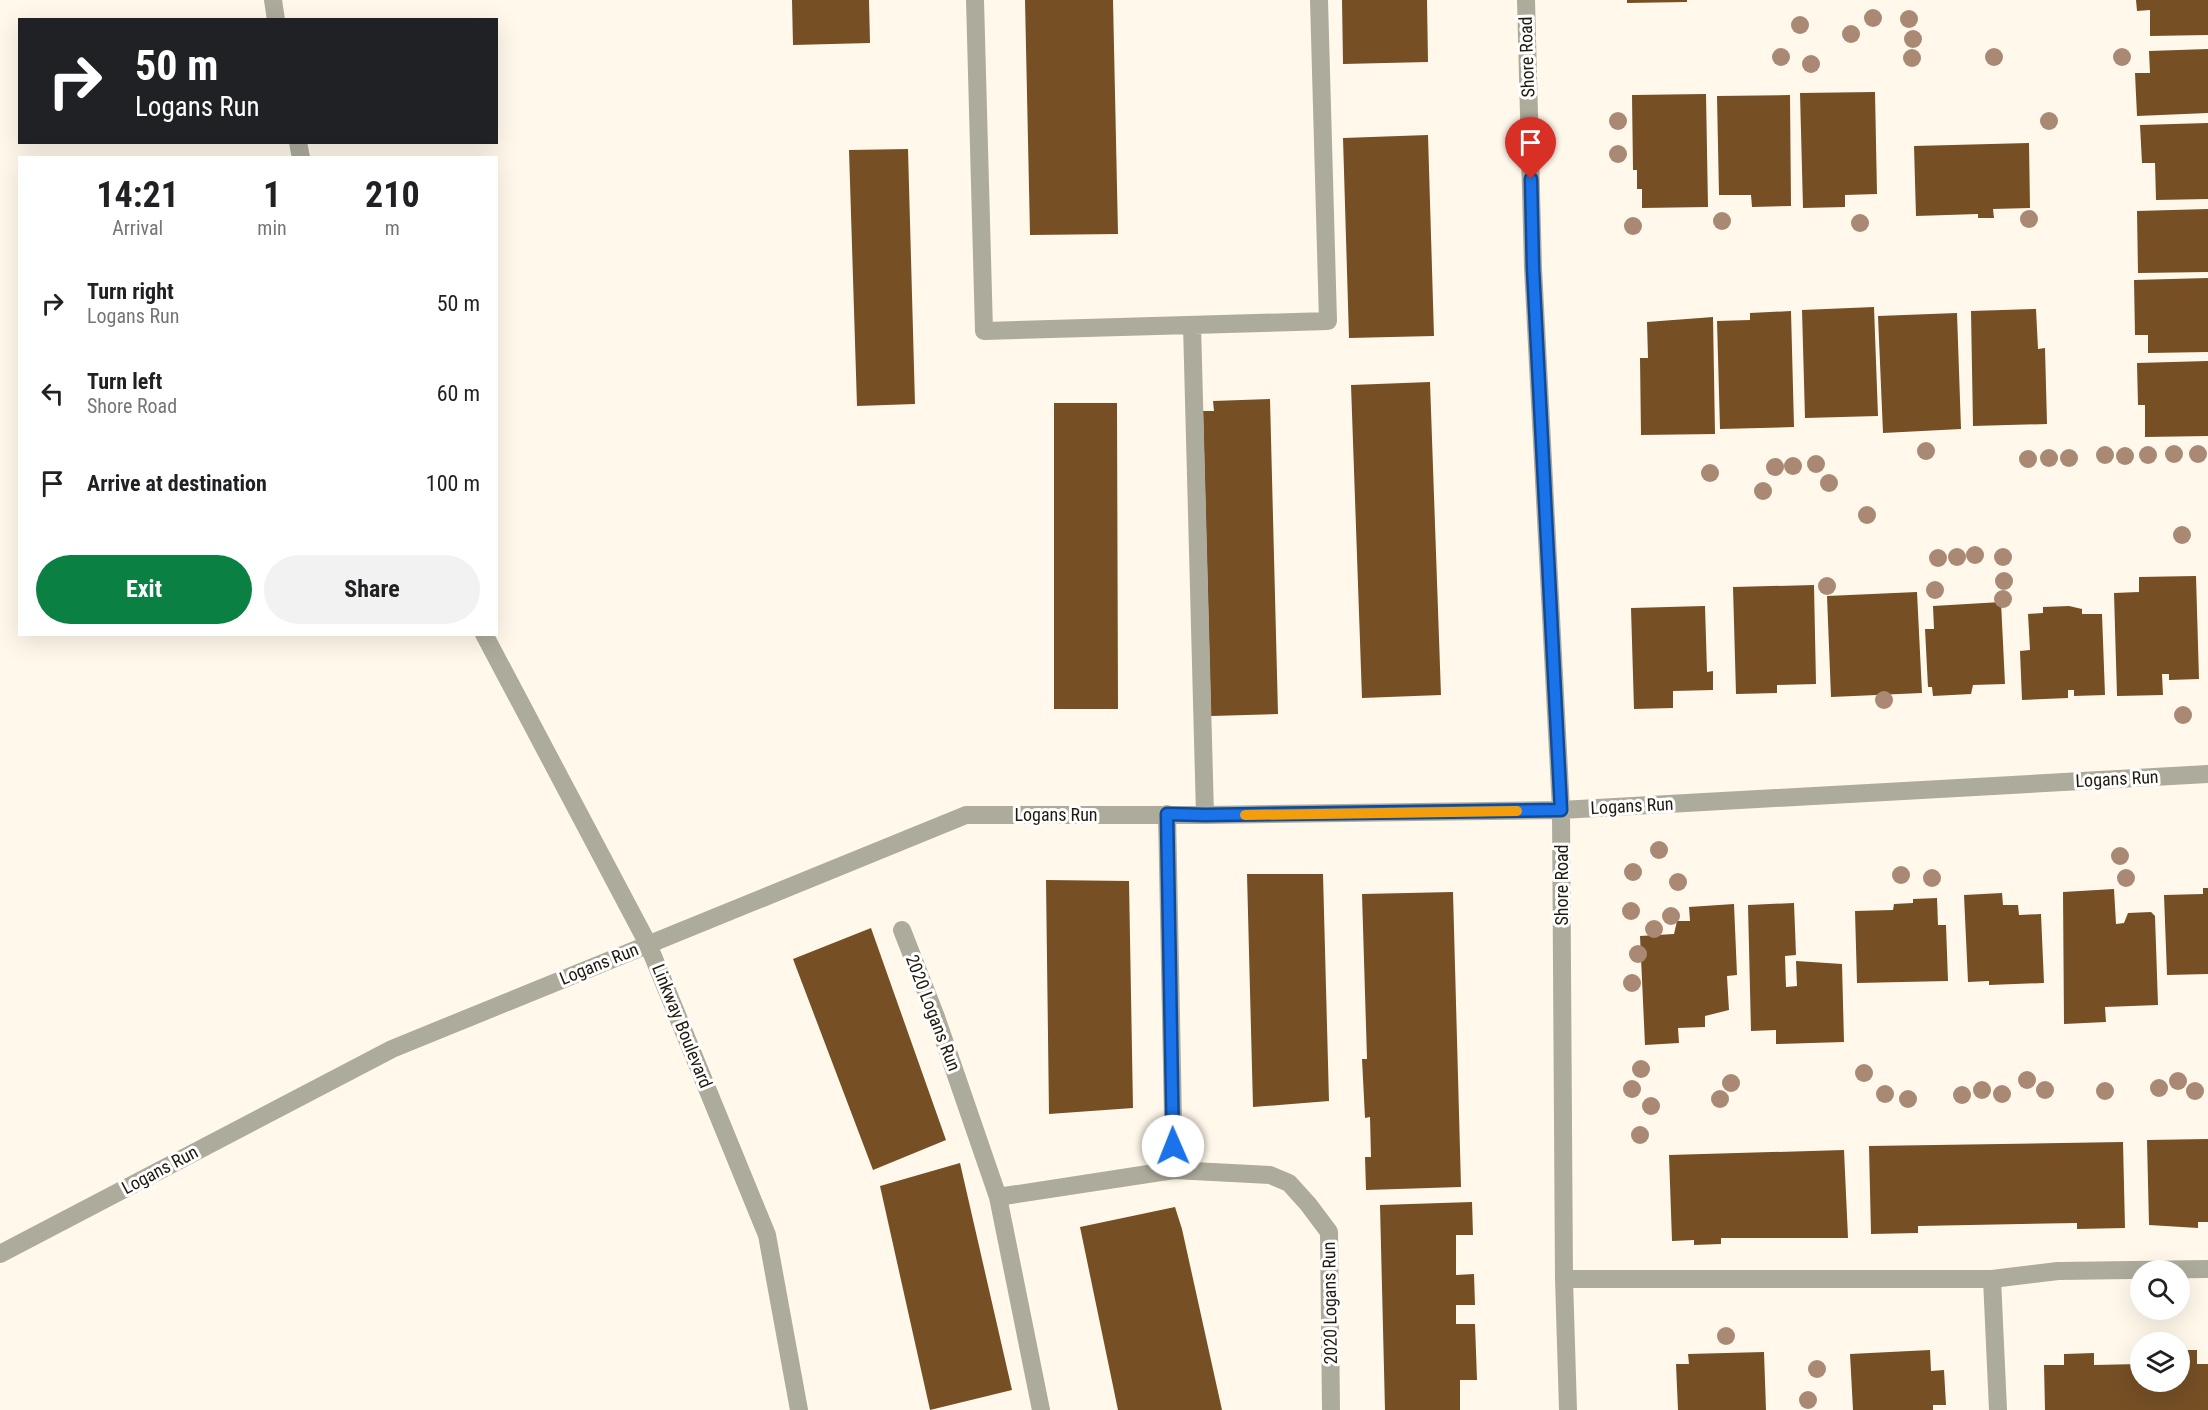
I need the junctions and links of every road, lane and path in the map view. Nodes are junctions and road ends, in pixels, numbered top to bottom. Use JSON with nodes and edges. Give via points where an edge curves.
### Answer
{"nodes":[{"id":1,"x":273,"y":0,"type":"edge"},
{"id":2,"x":975,"y":0,"type":"edge"},
{"id":3,"x":1319,"y":0,"type":"edge"},
{"id":4,"x":1526,"y":0,"type":"edge"},
{"id":5,"x":276,"y":18,"type":"edge"},
{"id":6,"x":1192,"y":325,"type":"junction"},
{"id":7,"x":485,"y":636,"type":"edge"},
{"id":8,"x":2208,"y":774,"type":"edge"},
{"id":9,"x":1561,"y":810,"type":"junction"},
{"id":10,"x":1167,"y":814,"type":"junction"},
{"id":11,"x":1205,"y":815,"type":"junction"},
{"id":12,"x":902,"y":930,"type":"dead end"},
{"id":13,"x":648,"y":944,"type":"junction"},
{"id":14,"x":1174,"y":1170,"type":"junction"},
{"id":15,"x":999,"y":1197,"type":"junction"},
{"id":16,"x":0,"y":1254,"type":"edge"},
{"id":17,"x":2208,"y":1269,"type":"edge"},
{"id":18,"x":1564,"y":1279,"type":"junction"},
{"id":19,"x":1992,"y":1279,"type":"junction"},
{"id":20,"x":799,"y":1410,"type":"edge"},
{"id":21,"x":1041,"y":1410,"type":"edge"},
{"id":22,"x":1331,"y":1410,"type":"edge"},
{"id":23,"x":1568,"y":1410,"type":"edge"},
{"id":24,"x":1998,"y":1410,"type":"edge"}],
"edges":[{"from":1,"to":5,"type":"street"},
{"from":2,"to":6,"type":"street","via":[[984,331]]},
{"from":3,"to":6,"type":"street","via":[[1328,321]]},
{"from":4,"to":9,"type":"street","name":"Shore Road","via":[[1533,268]]},
{"from":6,"to":11,"type":"street"},
{"from":7,"to":13,"type":"street","name":"Linkway Boulevard"},
{"from":8,"to":9,"type":"street","name":"Logans Run"},
{"from":9,"to":11,"type":"street","name":"Logans Run"},
{"from":9,"to":18,"type":"street","name":"Shore Road"},
{"from":10,"to":11,"type":"street","name":"Logans Run"},
{"from":10,"to":13,"type":"street","name":"Logans Run","via":[[966,815]]},
{"from":10,"to":14,"type":"street"},
{"from":12,"to":15,"type":"street","name":"2020 Logans Run"},
{"from":13,"to":16,"type":"street","name":"Logans Run","via":[[392,1048]]},
{"from":13,"to":20,"type":"street","name":"Linkway Boulevard","via":[[767,1235]]},
{"from":14,"to":15,"type":"street","name":"2020 Logans Run"},
{"from":14,"to":22,"type":"street","name":"2020 Logans Run","via":[[1270,1175],[1289,1183],[1329,1232]]},
{"from":15,"to":21,"type":"street","name":"2020 Logans Run"},
{"from":17,"to":19,"type":"street","via":[[2058,1271]]},
{"from":18,"to":19,"type":"street"},
{"from":18,"to":23,"type":"street","name":"Shore Road"},
{"from":19,"to":24,"type":"street"}]}
